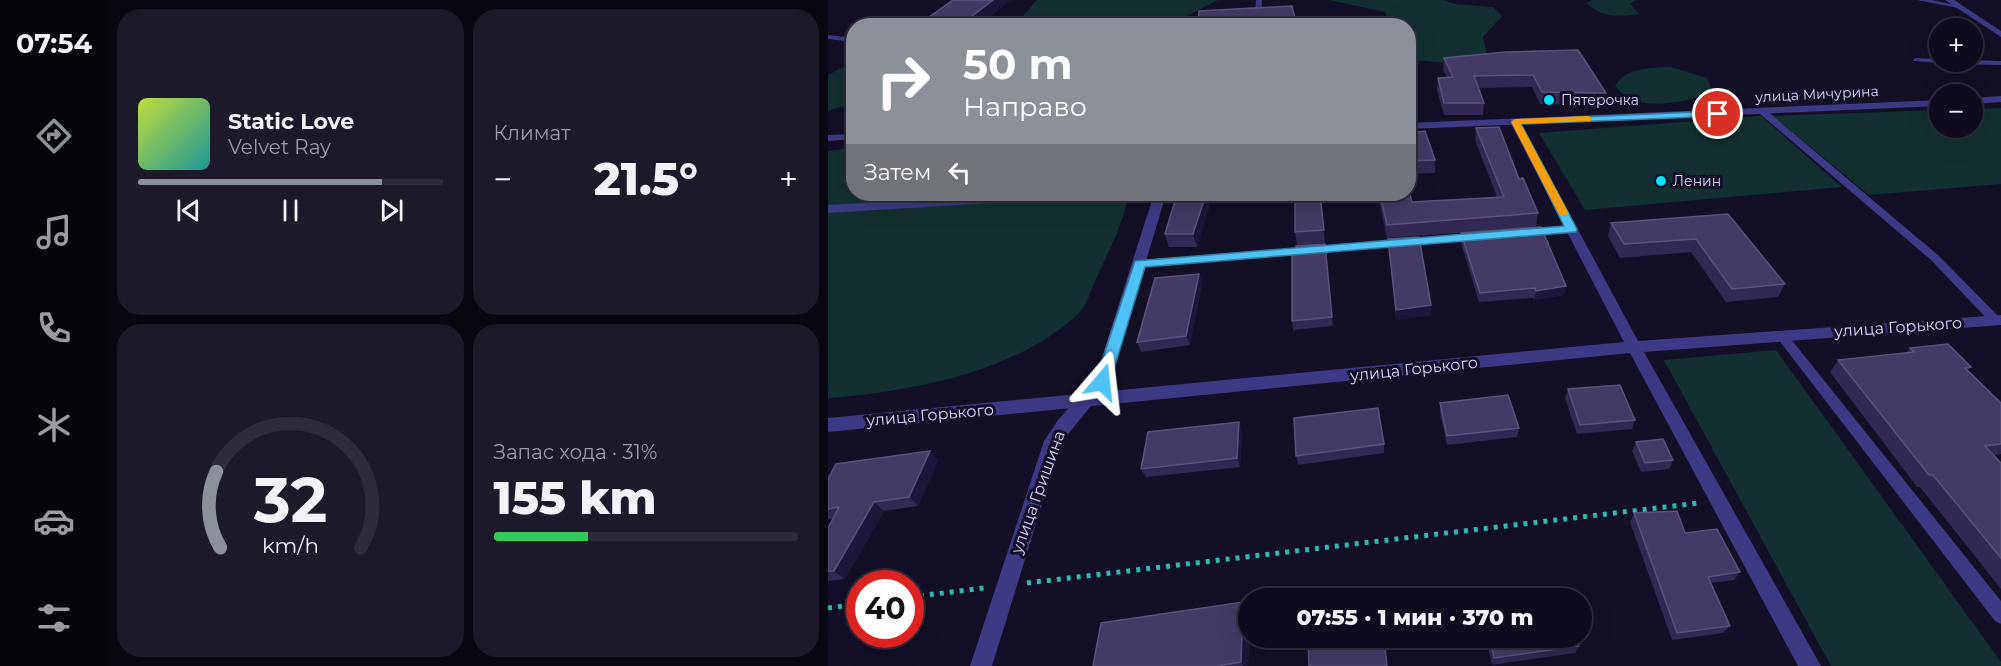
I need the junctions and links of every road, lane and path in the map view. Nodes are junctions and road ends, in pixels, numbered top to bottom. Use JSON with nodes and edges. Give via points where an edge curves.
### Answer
{"nodes":[{"id":1,"x":1259,"y":0,"type":"edge"},
{"id":2,"x":1920,"y":0,"type":"edge"},
{"id":3,"x":1949,"y":0,"type":"edge"},
{"id":4,"x":1958,"y":6,"type":"junction"},
{"id":5,"x":1258,"y":18,"type":"edge"},
{"id":6,"x":2001,"y":35,"type":"edge"},
{"id":7,"x":828,"y":37,"type":"edge"},
{"id":8,"x":846,"y":39,"type":"edge"},
{"id":9,"x":1916,"y":60,"type":"dead end"},
{"id":10,"x":1929,"y":61,"type":"edge"},
{"id":11,"x":1983,"y":63,"type":"edge"},
{"id":12,"x":2001,"y":63,"type":"edge"},
{"id":13,"x":2001,"y":99,"type":"edge"},
{"id":14,"x":1983,"y":100,"type":"edge"},
{"id":15,"x":1929,"y":104,"type":"edge"},
{"id":16,"x":1763,"y":112,"type":"junction"},
{"id":17,"x":1515,"y":122,"type":"junction"},
{"id":18,"x":1416,"y":126,"type":"edge"},
{"id":19,"x":846,"y":137,"type":"edge"},
{"id":20,"x":828,"y":138,"type":"edge"},
{"id":21,"x":958,"y":201,"type":"edge"},
{"id":22,"x":1158,"y":201,"type":"edge"},
{"id":23,"x":828,"y":209,"type":"edge"},
{"id":24,"x":1572,"y":229,"type":"junction"},
{"id":25,"x":1513,"y":234,"type":"edge"},
{"id":26,"x":1490,"y":236,"type":"edge"},
{"id":27,"x":1140,"y":263,"type":"junction"},
{"id":28,"x":1998,"y":320,"type":"edge"},
{"id":29,"x":1782,"y":336,"type":"junction"},
{"id":30,"x":1634,"y":347,"type":"junction"},
{"id":31,"x":1088,"y":401,"type":"junction"},
{"id":32,"x":828,"y":425,"type":"edge"},
{"id":33,"x":1719,"y":501,"type":"junction"},
{"id":34,"x":1005,"y":585,"type":"junction"},
{"id":35,"x":924,"y":595,"type":"edge"},
{"id":36,"x":846,"y":606,"type":"edge"},
{"id":37,"x":828,"y":608,"type":"edge"},
{"id":38,"x":2001,"y":615,"type":"edge"},
{"id":39,"x":981,"y":666,"type":"edge"},
{"id":40,"x":1810,"y":666,"type":"edge"}],
"edges":[{"from":1,"to":5,"type":"lane"},
{"from":2,"to":4,"type":"lane"},
{"from":3,"to":4,"type":"street"},
{"from":4,"to":6,"type":"street"},
{"from":7,"to":8,"type":"lane"},
{"from":9,"to":10,"type":"lane"},
{"from":11,"to":12,"type":"lane"},
{"from":13,"to":14,"type":"street"},
{"from":15,"to":16,"type":"street","name":"улица Мичурина"},
{"from":16,"to":17,"type":"street","name":"улица Мичурина"},
{"from":16,"to":28,"type":"lane","via":[[1935,258]]},
{"from":17,"to":18,"type":"street","name":"улица Мичурина"},
{"from":17,"to":24,"type":"street"},
{"from":19,"to":20,"type":"lane"},
{"from":21,"to":23,"type":"street"},
{"from":22,"to":27,"type":"street","name":"улица Гришина"},
{"from":24,"to":25,"type":"lane"},
{"from":24,"to":30,"type":"street"},
{"from":26,"to":27,"type":"lane"},
{"from":27,"to":31,"type":"street","name":"улица Гришина","via":[[1102,382]]},
{"from":28,"to":29,"type":"street","name":"улица Горького"},
{"from":29,"to":30,"type":"street","name":"улица Горького"},
{"from":29,"to":38,"type":"lane"},
{"from":30,"to":31,"type":"street","name":"улица Горького"},
{"from":30,"to":33,"type":"street"},
{"from":31,"to":32,"type":"street","name":"улица Горького"},
{"from":31,"to":34,"type":"street","name":"улица Гришина","via":[[1063,423],[1053,441]]},
{"from":33,"to":34,"type":"path"},
{"from":33,"to":40,"type":"street"},
{"from":34,"to":35,"type":"path"},
{"from":34,"to":39,"type":"street","name":"улица Гришина"},
{"from":36,"to":37,"type":"path"}]}
